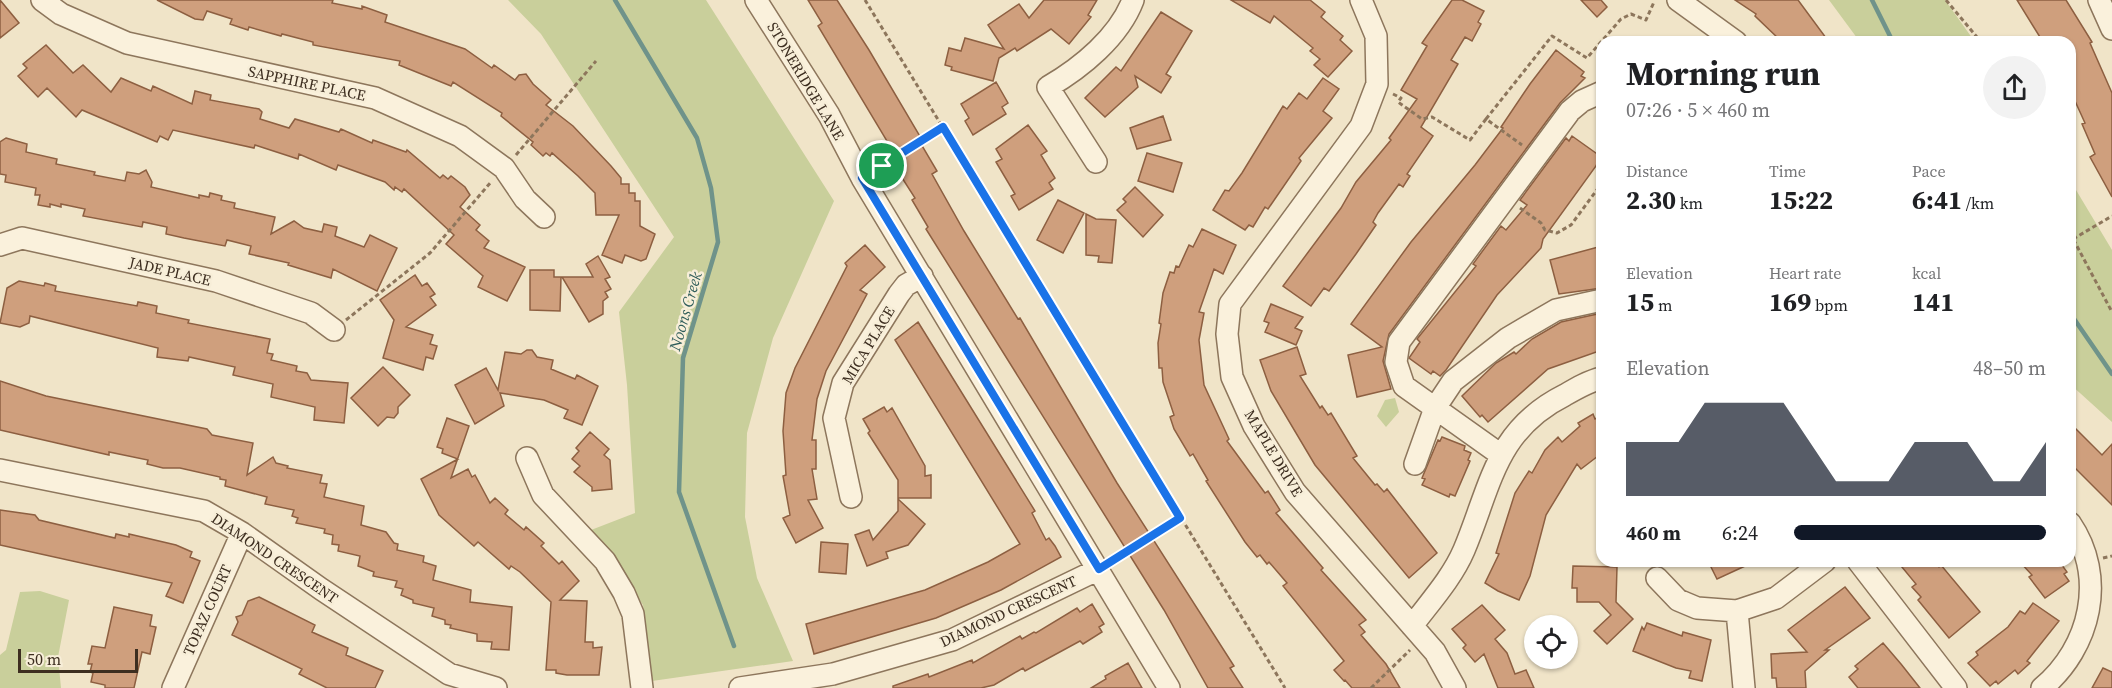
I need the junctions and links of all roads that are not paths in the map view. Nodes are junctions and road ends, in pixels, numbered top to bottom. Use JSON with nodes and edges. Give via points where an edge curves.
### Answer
{"nodes":[{"id":1,"x":42,"y":0,"type":"edge"},
{"id":2,"x":756,"y":0,"type":"edge"},
{"id":3,"x":1133,"y":0,"type":"edge"},
{"id":4,"x":1361,"y":0,"type":"edge"},
{"id":5,"x":1678,"y":0,"type":"edge"},
{"id":6,"x":2098,"y":0,"type":"edge"},
{"id":7,"x":2112,"y":29,"type":"edge"},
{"id":8,"x":1728,"y":36,"type":"edge"},
{"id":9,"x":1596,"y":95,"type":"edge"},
{"id":10,"x":1096,"y":162,"type":"dead end"},
{"id":11,"x":544,"y":217,"type":"dead end"},
{"id":12,"x":0,"y":245,"type":"edge"},
{"id":13,"x":922,"y":276,"type":"junction"},
{"id":14,"x":1596,"y":301,"type":"edge"},
{"id":15,"x":334,"y":330,"type":"road end"},
{"id":16,"x":1596,"y":379,"type":"edge"},
{"id":17,"x":1435,"y":408,"type":"junction"},
{"id":18,"x":1501,"y":455,"type":"junction"},
{"id":19,"x":527,"y":458,"type":"dead end"},
{"id":20,"x":1415,"y":464,"type":"dead end"},
{"id":21,"x":0,"y":470,"type":"edge"},
{"id":22,"x":851,"y":497,"type":"dead end"},
{"id":23,"x":2076,"y":532,"type":"edge"},
{"id":24,"x":242,"y":533,"type":"junction"},
{"id":25,"x":1817,"y":567,"type":"edge"},
{"id":26,"x":1863,"y":567,"type":"edge"},
{"id":27,"x":1099,"y":569,"type":"junction"},
{"id":28,"x":1657,"y":578,"type":"dead end"},
{"id":29,"x":1737,"y":610,"type":"junction"},
{"id":30,"x":1417,"y":631,"type":"junction"},
{"id":31,"x":172,"y":688,"type":"edge"},
{"id":32,"x":496,"y":688,"type":"edge"},
{"id":33,"x":642,"y":688,"type":"edge"},
{"id":34,"x":740,"y":688,"type":"edge"},
{"id":35,"x":1169,"y":688,"type":"edge"},
{"id":36,"x":1455,"y":688,"type":"edge"},
{"id":37,"x":1744,"y":688,"type":"edge"},
{"id":38,"x":1956,"y":688,"type":"edge"},
{"id":39,"x":2042,"y":688,"type":"edge"}],
"edges":[{"from":1,"to":11,"type":"street","name":"SAPPHIRE PLACE","via":[[61,14],[127,43],[375,98],[460,136],[504,168],[525,199]]},
{"from":2,"to":13,"type":"street","name":"STONERIDGE LANE","via":[[829,114],[862,178]]},
{"from":3,"to":10,"type":"street","via":[[1128,13],[1091,56],[1076,71],[1048,87]]},
{"from":4,"to":30,"type":"street","name":"MAPLE DRIVE","via":[[1376,36],[1377,84],[1361,126],[1230,304],[1227,334],[1236,387],[1254,426],[1295,492]]},
{"from":5,"to":8,"type":"street"},
{"from":6,"to":7,"type":"street"},
{"from":9,"to":17,"type":"street","via":[[1570,111],[1399,342],[1396,362],[1404,386]]},
{"from":12,"to":15,"type":"street","name":"JADE PLACE","via":[[22,238],[216,281],[311,313]]},
{"from":13,"to":22,"type":"street","name":"MICA PLACE","via":[[899,294],[843,383],[834,418]]},
{"from":13,"to":27,"type":"street","name":"STONERIDGE LANE"},
{"from":14,"to":17,"type":"street","via":[[1556,310],[1508,338],[1454,381]]},
{"from":16,"to":18,"type":"street","via":[[1548,403],[1514,434]]},
{"from":17,"to":18,"type":"street"},
{"from":17,"to":20,"type":"street"},
{"from":18,"to":30,"type":"street","via":[[1463,552]]},
{"from":19,"to":33,"type":"street","via":[[543,495],[605,561],[624,593],[633,614]]},
{"from":21,"to":24,"type":"street","name":"DIAMOND CRESCENT","via":[[204,511]]},
{"from":23,"to":39,"type":"street","via":[[2092,577],[2089,613],[2078,645]]},
{"from":24,"to":31,"type":"street","name":"TOPAZ COURT"},
{"from":24,"to":32,"type":"street","name":"DIAMOND CRESCENT","via":[[449,674]]},
{"from":25,"to":29,"type":"street","via":[[1776,598]]},
{"from":26,"to":38,"type":"street"},
{"from":27,"to":34,"type":"street","name":"DIAMOND CRESCENT","via":[[952,639],[833,674]]},
{"from":27,"to":35,"type":"street","name":"STONERIDGE LANE"},
{"from":28,"to":29,"type":"street","via":[[1678,600],[1697,608]]},
{"from":29,"to":37,"type":"street"},
{"from":30,"to":36,"type":"street","name":"MAPLE DRIVE","via":[[1435,652]]}]}
